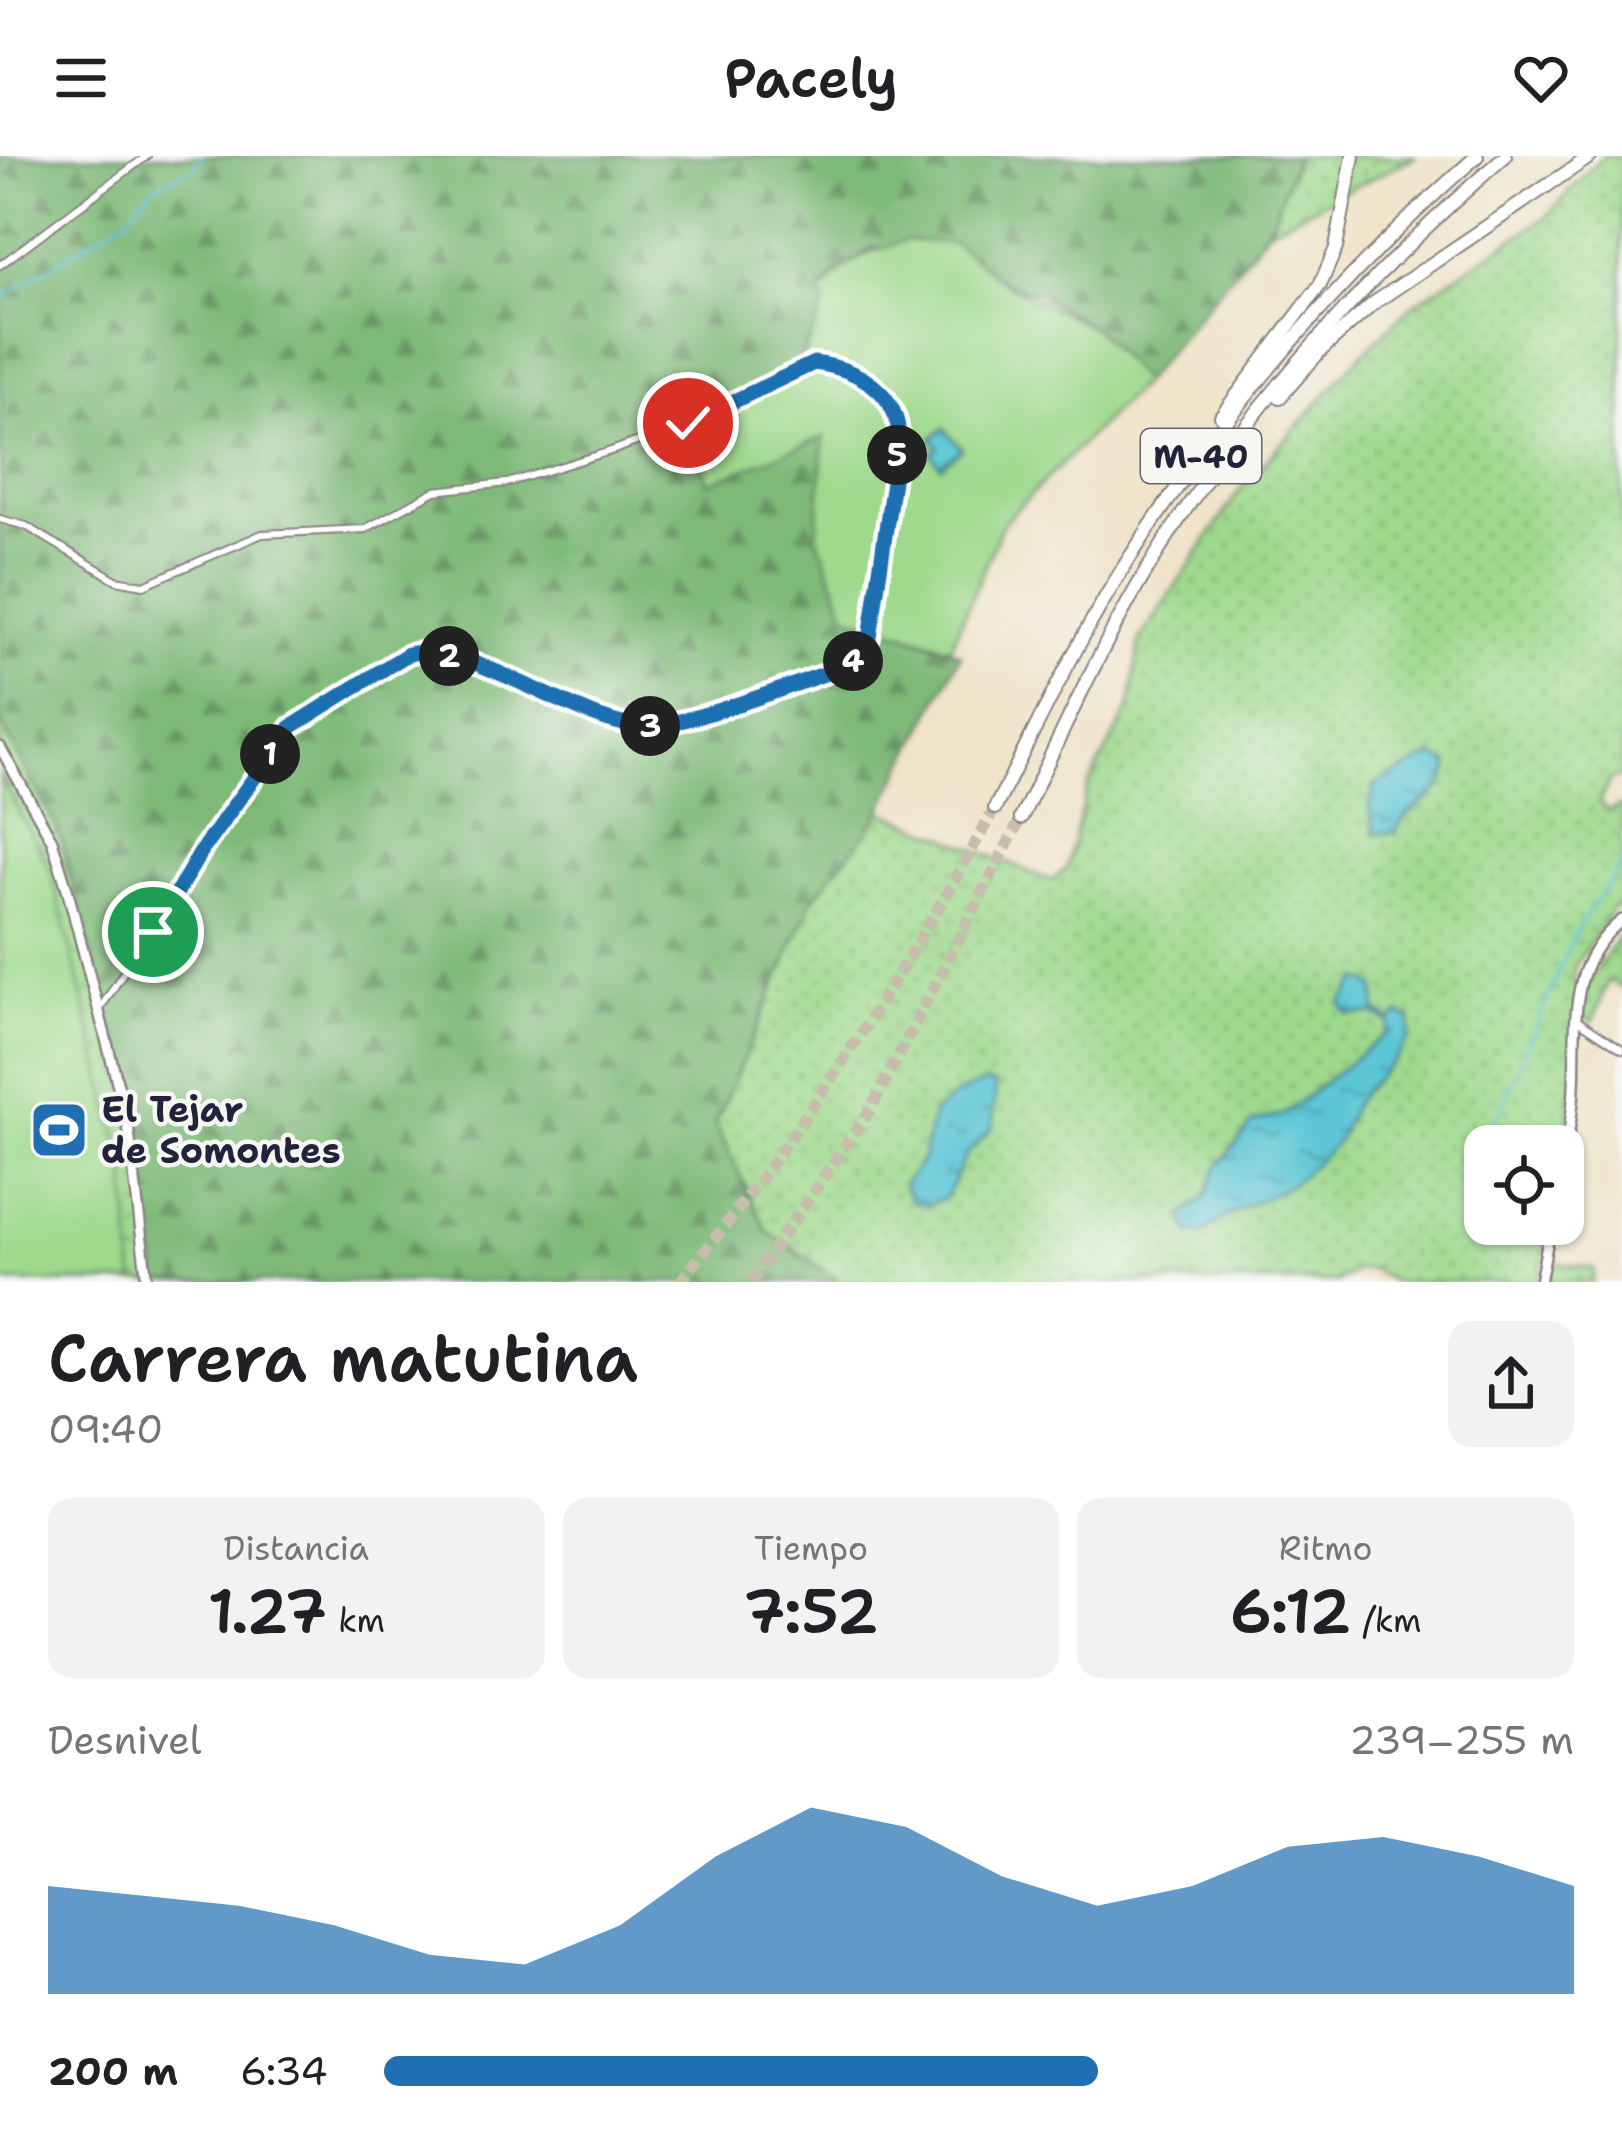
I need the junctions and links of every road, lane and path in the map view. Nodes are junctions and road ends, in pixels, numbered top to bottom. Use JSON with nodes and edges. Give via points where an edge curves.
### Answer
{"nodes":[{"id":1,"x":147,"y":156,"type":"edge"},
{"id":2,"x":1353,"y":156,"type":"edge"},
{"id":3,"x":1477,"y":156,"type":"edge"},
{"id":4,"x":1505,"y":156,"type":"edge"},
{"id":5,"x":1591,"y":156,"type":"edge"},
{"id":6,"x":0,"y":265,"type":"edge"},
{"id":7,"x":1214,"y":468,"type":"junction"},
{"id":8,"x":1186,"y":476,"type":"junction"},
{"id":9,"x":0,"y":519,"type":"edge"},
{"id":10,"x":0,"y":746,"type":"edge"},
{"id":11,"x":994,"y":808,"type":"tunnel mouth"},
{"id":12,"x":1021,"y":818,"type":"tunnel mouth"},
{"id":13,"x":1622,"y":920,"type":"edge"},
{"id":14,"x":98,"y":1012,"type":"junction"},
{"id":15,"x":1573,"y":1017,"type":"junction"},
{"id":16,"x":1622,"y":1048,"type":"edge"},
{"id":17,"x":1569,"y":1125,"type":"edge"},
{"id":18,"x":1547,"y":1245,"type":"edge"},
{"id":19,"x":147,"y":1282,"type":"edge"},
{"id":20,"x":1540,"y":1282,"type":"edge"}],
"edges":[{"from":1,"to":6,"type":"street"},
{"from":2,"to":8,"type":"highway","via":[[1336,248],[1320,285],[1228,403]]},
{"from":3,"to":8,"type":"highway","number":"M-40","via":[[1326,301]]},
{"from":4,"to":7,"type":"highway","number":"M-40","via":[[1367,285]]},
{"from":5,"to":7,"type":"highway","via":[[1374,303]]},
{"from":7,"to":12,"type":"highway","number":"M-40","via":[[1141,580]]},
{"from":8,"to":11,"type":"highway","number":"M-40","via":[[1086,632]]},
{"from":9,"to":14,"type":"street","via":[[116,580],[144,585],[262,534],[351,532],[435,491],[507,482],[614,450],[694,422],[800,365],[855,374],[899,414],[870,638],[848,666],[649,726],[611,720],[453,657],[408,654],[291,727]]},
{"from":10,"to":14,"type":"street","via":[[52,840]]},
{"from":13,"to":15,"type":"street","via":[[1585,965]]},
{"from":14,"to":19,"type":"street","via":[[134,1152]]},
{"from":15,"to":16,"type":"street"},
{"from":15,"to":17,"type":"street"},
{"from":18,"to":20,"type":"street"}]}
